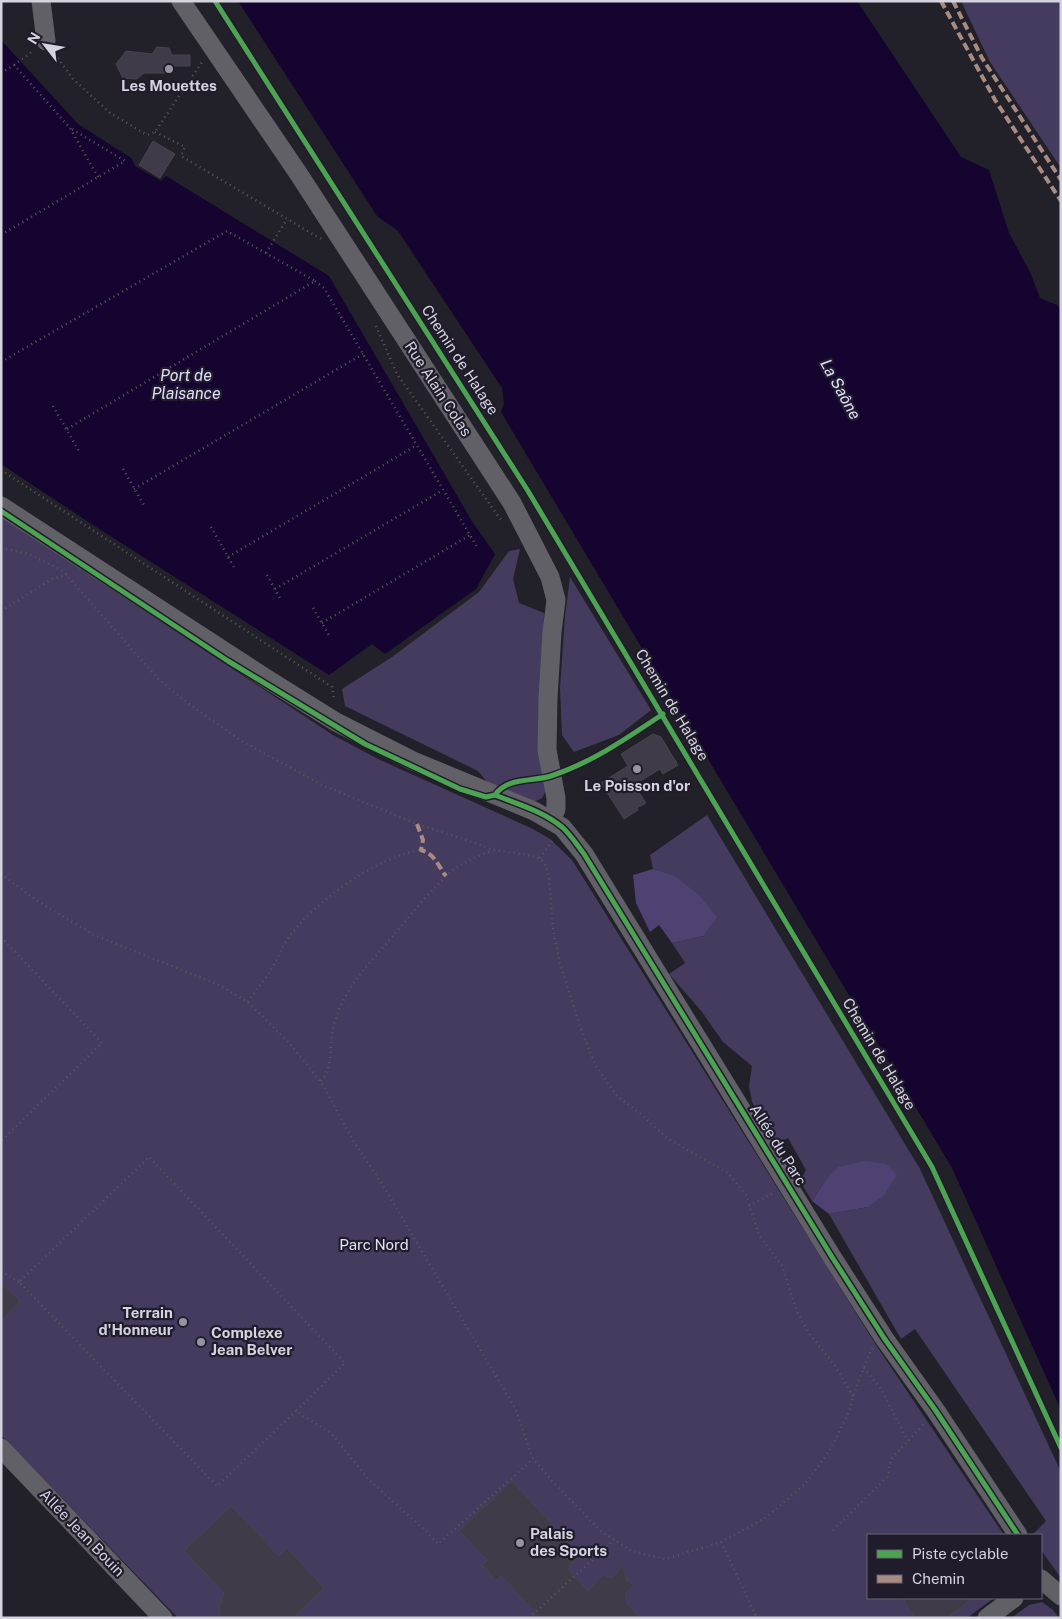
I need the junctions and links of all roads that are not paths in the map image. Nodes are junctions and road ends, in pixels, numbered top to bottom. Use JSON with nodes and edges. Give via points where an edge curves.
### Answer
{"nodes":[{"id":1,"x":41,"y":1,"type":"edge"},
{"id":2,"x":181,"y":1,"type":"edge"},
{"id":3,"x":46,"y":41,"type":"road end"},
{"id":4,"x":1,"y":506,"type":"edge"},
{"id":5,"x":551,"y":820,"type":"junction"},
{"id":6,"x":1,"y":1448,"type":"edge"},
{"id":7,"x":1017,"y":1534,"type":"edge"},
{"id":8,"x":1042,"y":1580,"type":"edge"},
{"id":9,"x":1061,"y":1596,"type":"edge"},
{"id":10,"x":1013,"y":1599,"type":"edge"},
{"id":11,"x":163,"y":1618,"type":"edge"},
{"id":12,"x":987,"y":1618,"type":"edge"}],
"edges":[{"from":1,"to":3,"type":"street"},
{"from":2,"to":5,"type":"street","name":"Rue Alain Colas","via":[[298,173],[517,513],[550,577],[556,600],[548,698],[547,750],[556,798]]},
{"from":4,"to":5,"type":"street","name":"Allée du Parc","via":[[336,722],[413,761]]},
{"from":5,"to":7,"type":"street","name":"Allée du Parc","via":[[562,827],[584,854],[884,1338]]},
{"from":6,"to":11,"type":"street","name":"Allée Jean Bouin"},
{"from":8,"to":9,"type":"street"},
{"from":10,"to":12,"type":"street"}]}
